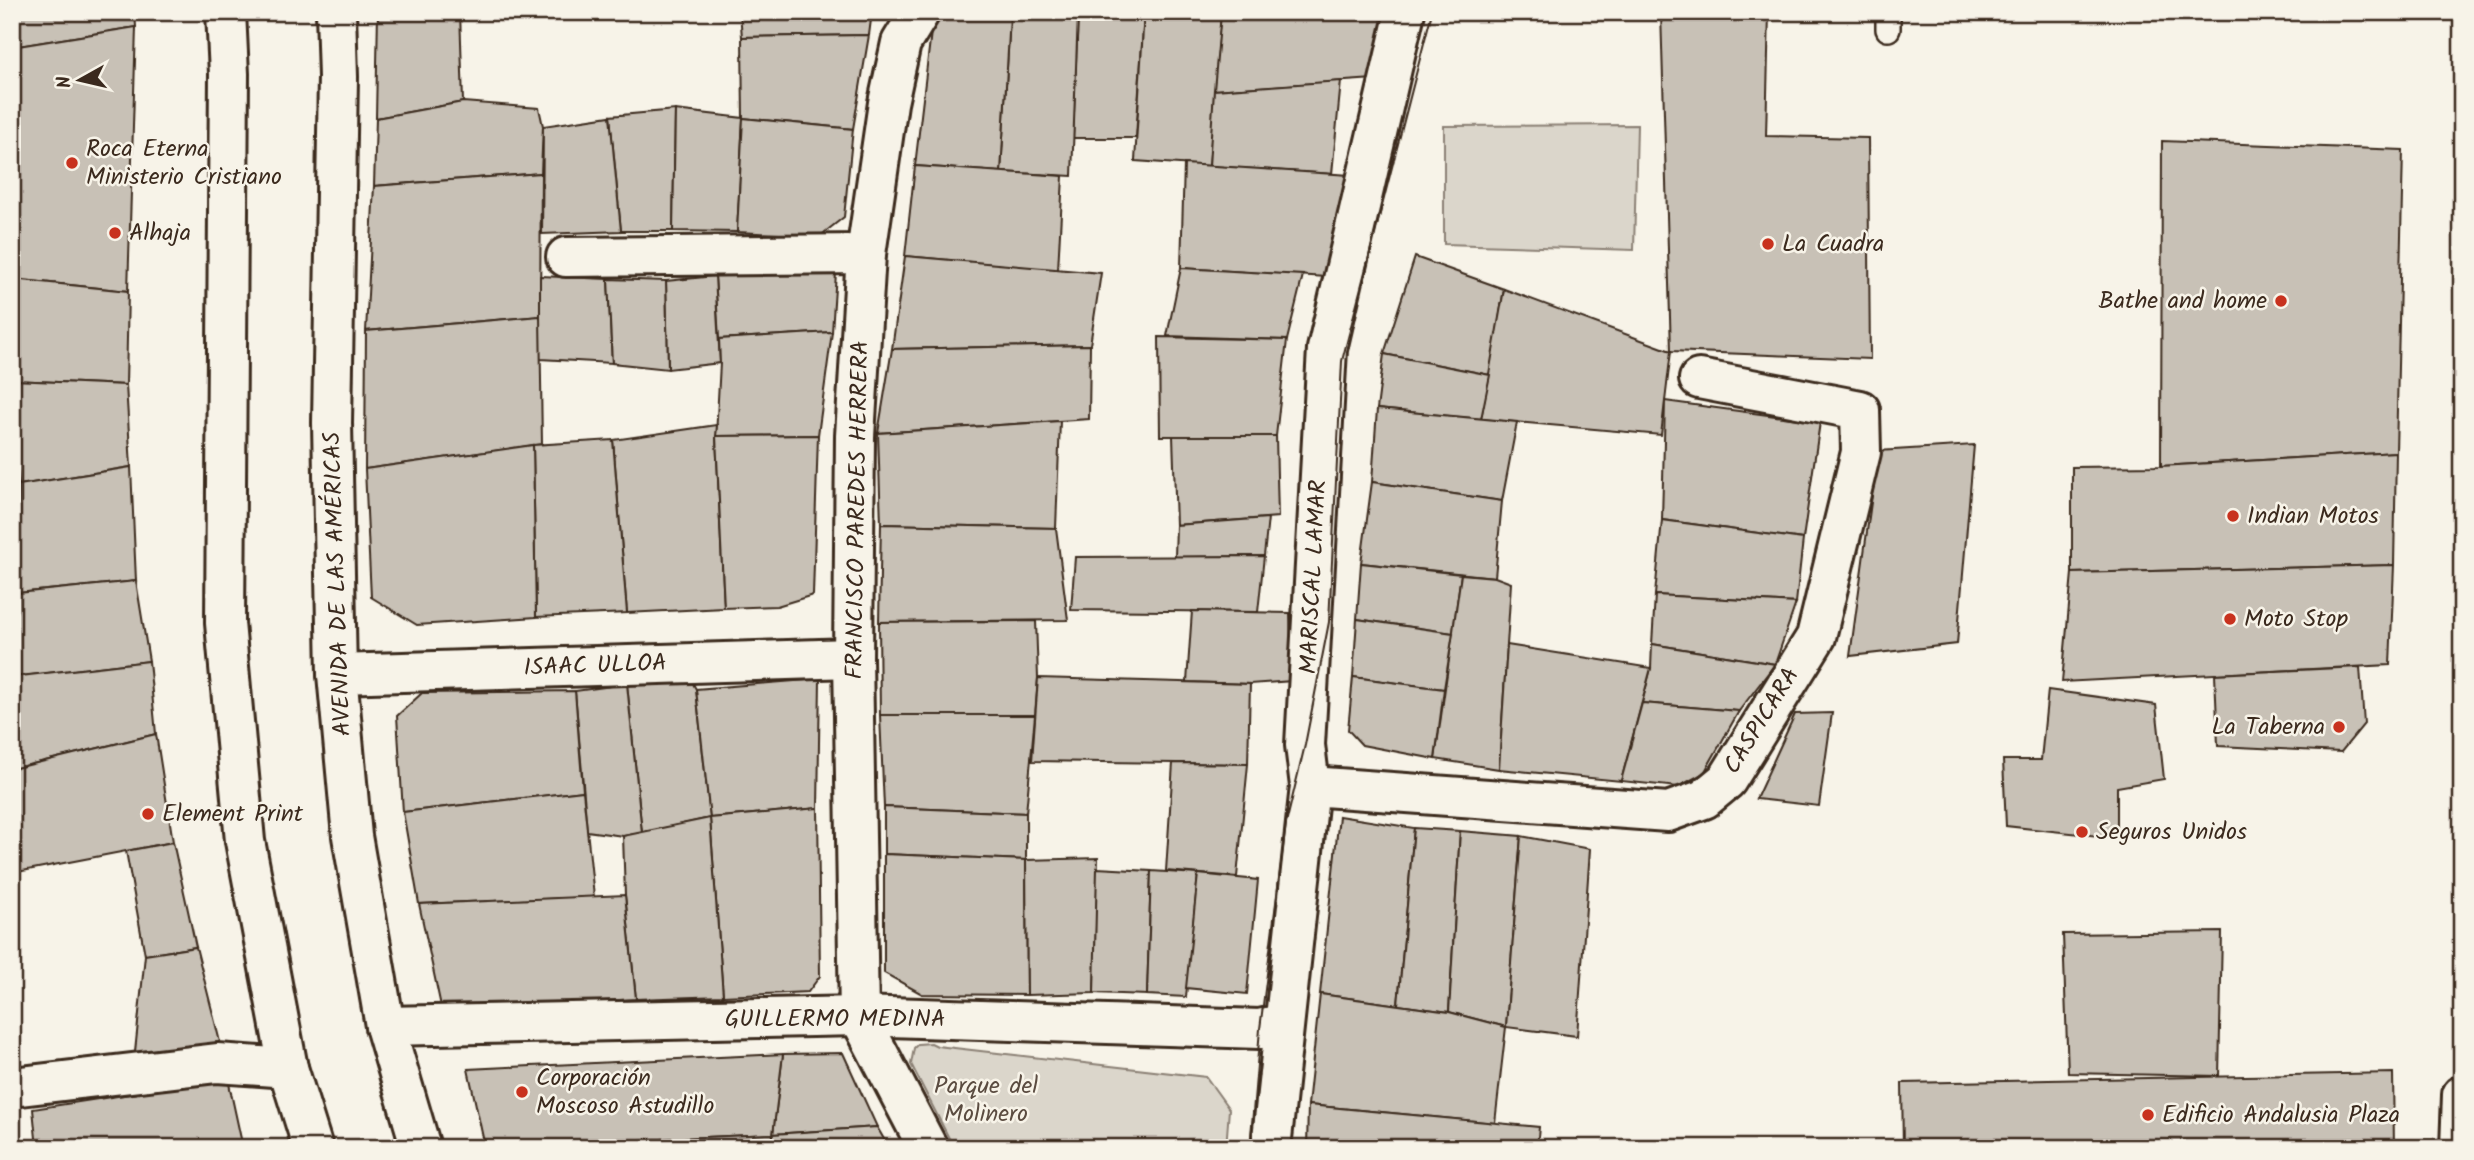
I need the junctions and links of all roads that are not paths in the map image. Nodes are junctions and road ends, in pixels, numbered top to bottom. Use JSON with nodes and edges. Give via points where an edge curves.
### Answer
{"nodes":[{"id":1,"x":226,"y":12,"type":"edge"},
{"id":2,"x":336,"y":12,"type":"edge"},
{"id":3,"x":920,"y":12,"type":"edge"},
{"id":4,"x":1405,"y":12,"type":"edge"},
{"id":5,"x":866,"y":254,"type":"junction"},
{"id":6,"x":566,"y":257,"type":"dead end"},
{"id":7,"x":1699,"y":379,"type":"dead end"},
{"id":8,"x":853,"y":658,"type":"junction"},
{"id":9,"x":337,"y":674,"type":"junction"},
{"id":10,"x":1310,"y":786,"type":"junction"},
{"id":11,"x":859,"y":1016,"type":"junction"},
{"id":12,"x":1284,"y":1023,"type":"junction"},
{"id":13,"x":384,"y":1026,"type":"junction"},
{"id":14,"x":288,"y":1069,"type":"junction"},
{"id":15,"x":12,"y":1087,"type":"edge"},
{"id":16,"x":2462,"y":1095,"type":"edge"},
{"id":17,"x":313,"y":1148,"type":"edge"},
{"id":18,"x":421,"y":1148,"type":"edge"},
{"id":19,"x":928,"y":1148,"type":"edge"},
{"id":20,"x":1271,"y":1148,"type":"edge"},
{"id":21,"x":2460,"y":1148,"type":"edge"}],
"edges":[{"from":1,"to":14,"type":"street","via":[[226,623],[244,841]]},
{"from":2,"to":9,"type":"street","name":"AVENIDA DE LAS AMÉRICAS","via":[[332,423]]},
{"from":3,"to":5,"type":"street","name":"FRANCISCO PAREDES HERRERA","via":[[901,43]]},
{"from":4,"to":10,"type":"street","name":"MARISCAL LAMAR","via":[[1327,349],[1305,745]]},
{"from":5,"to":6,"type":"street"},
{"from":5,"to":8,"type":"street","name":"FRANCISCO PAREDES HERRERA","via":[[855,436]]},
{"from":7,"to":10,"type":"street","name":"CASPICARA","via":[[1860,410],[1861,452],[1815,637],[1727,780],[1704,799],[1668,812]]},
{"from":8,"to":9,"type":"street","name":"ISAAC ULLOA"},
{"from":8,"to":11,"type":"street","name":"FRANCISCO PAREDES HERRERA"},
{"from":9,"to":13,"type":"street","name":"AVENIDA DE LAS AMÉRICAS","via":[[352,836]]},
{"from":10,"to":12,"type":"street","name":"MARISCAL LAMAR"},
{"from":11,"to":12,"type":"street","name":"GUILLERMO MEDINA","via":[[1260,1029]]},
{"from":11,"to":13,"type":"street","name":"GUILLERMO MEDINA"},
{"from":11,"to":19,"type":"street"},
{"from":12,"to":20,"type":"street","name":"MARISCAL LAMAR"},
{"from":13,"to":18,"type":"street","name":"AVENIDA DE LAS AMÉRICAS"},
{"from":14,"to":15,"type":"street","via":[[217,1063]]},
{"from":14,"to":17,"type":"street"},
{"from":16,"to":21,"type":"street"}]}
